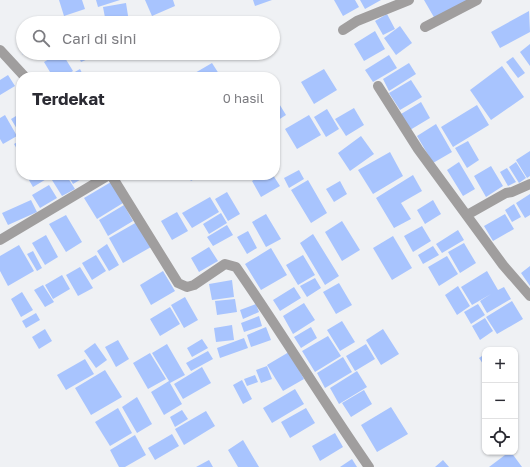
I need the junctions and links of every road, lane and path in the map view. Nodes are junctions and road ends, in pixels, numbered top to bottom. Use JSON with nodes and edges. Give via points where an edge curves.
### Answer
{"nodes":[{"id":1,"x":409,"y":0,"type":"edge"},
{"id":2,"x":477,"y":0,"type":"edge"},
{"id":3,"x":425,"y":27,"type":"dead end"},
{"id":4,"x":343,"y":30,"type":"dead end"},
{"id":5,"x":0,"y":50,"type":"edge"},
{"id":6,"x":20,"y":72,"type":"edge"},
{"id":7,"x":378,"y":86,"type":"dead end"},
{"id":8,"x":102,"y":180,"type":"edge"},
{"id":9,"x":113,"y":180,"type":"edge"},
{"id":10,"x":530,"y":184,"type":"edge"},
{"id":11,"x":467,"y":215,"type":"junction"},
{"id":12,"x":0,"y":240,"type":"edge"},
{"id":13,"x":530,"y":296,"type":"edge"},
{"id":14,"x":369,"y":467,"type":"edge"}],
"edges":[{"from":1,"to":4,"type":"street","via":[[356,21]]},
{"from":2,"to":3,"type":"street"},
{"from":5,"to":6,"type":"street"},
{"from":7,"to":11,"type":"street","via":[[408,134]]},
{"from":8,"to":12,"type":"street"},
{"from":9,"to":14,"type":"street","via":[[178,283],[187,287],[226,264],[236,267],[282,332],[338,423]]},
{"from":10,"to":11,"type":"street","via":[[506,192]]},
{"from":11,"to":13,"type":"street","via":[[510,274]]}]}
